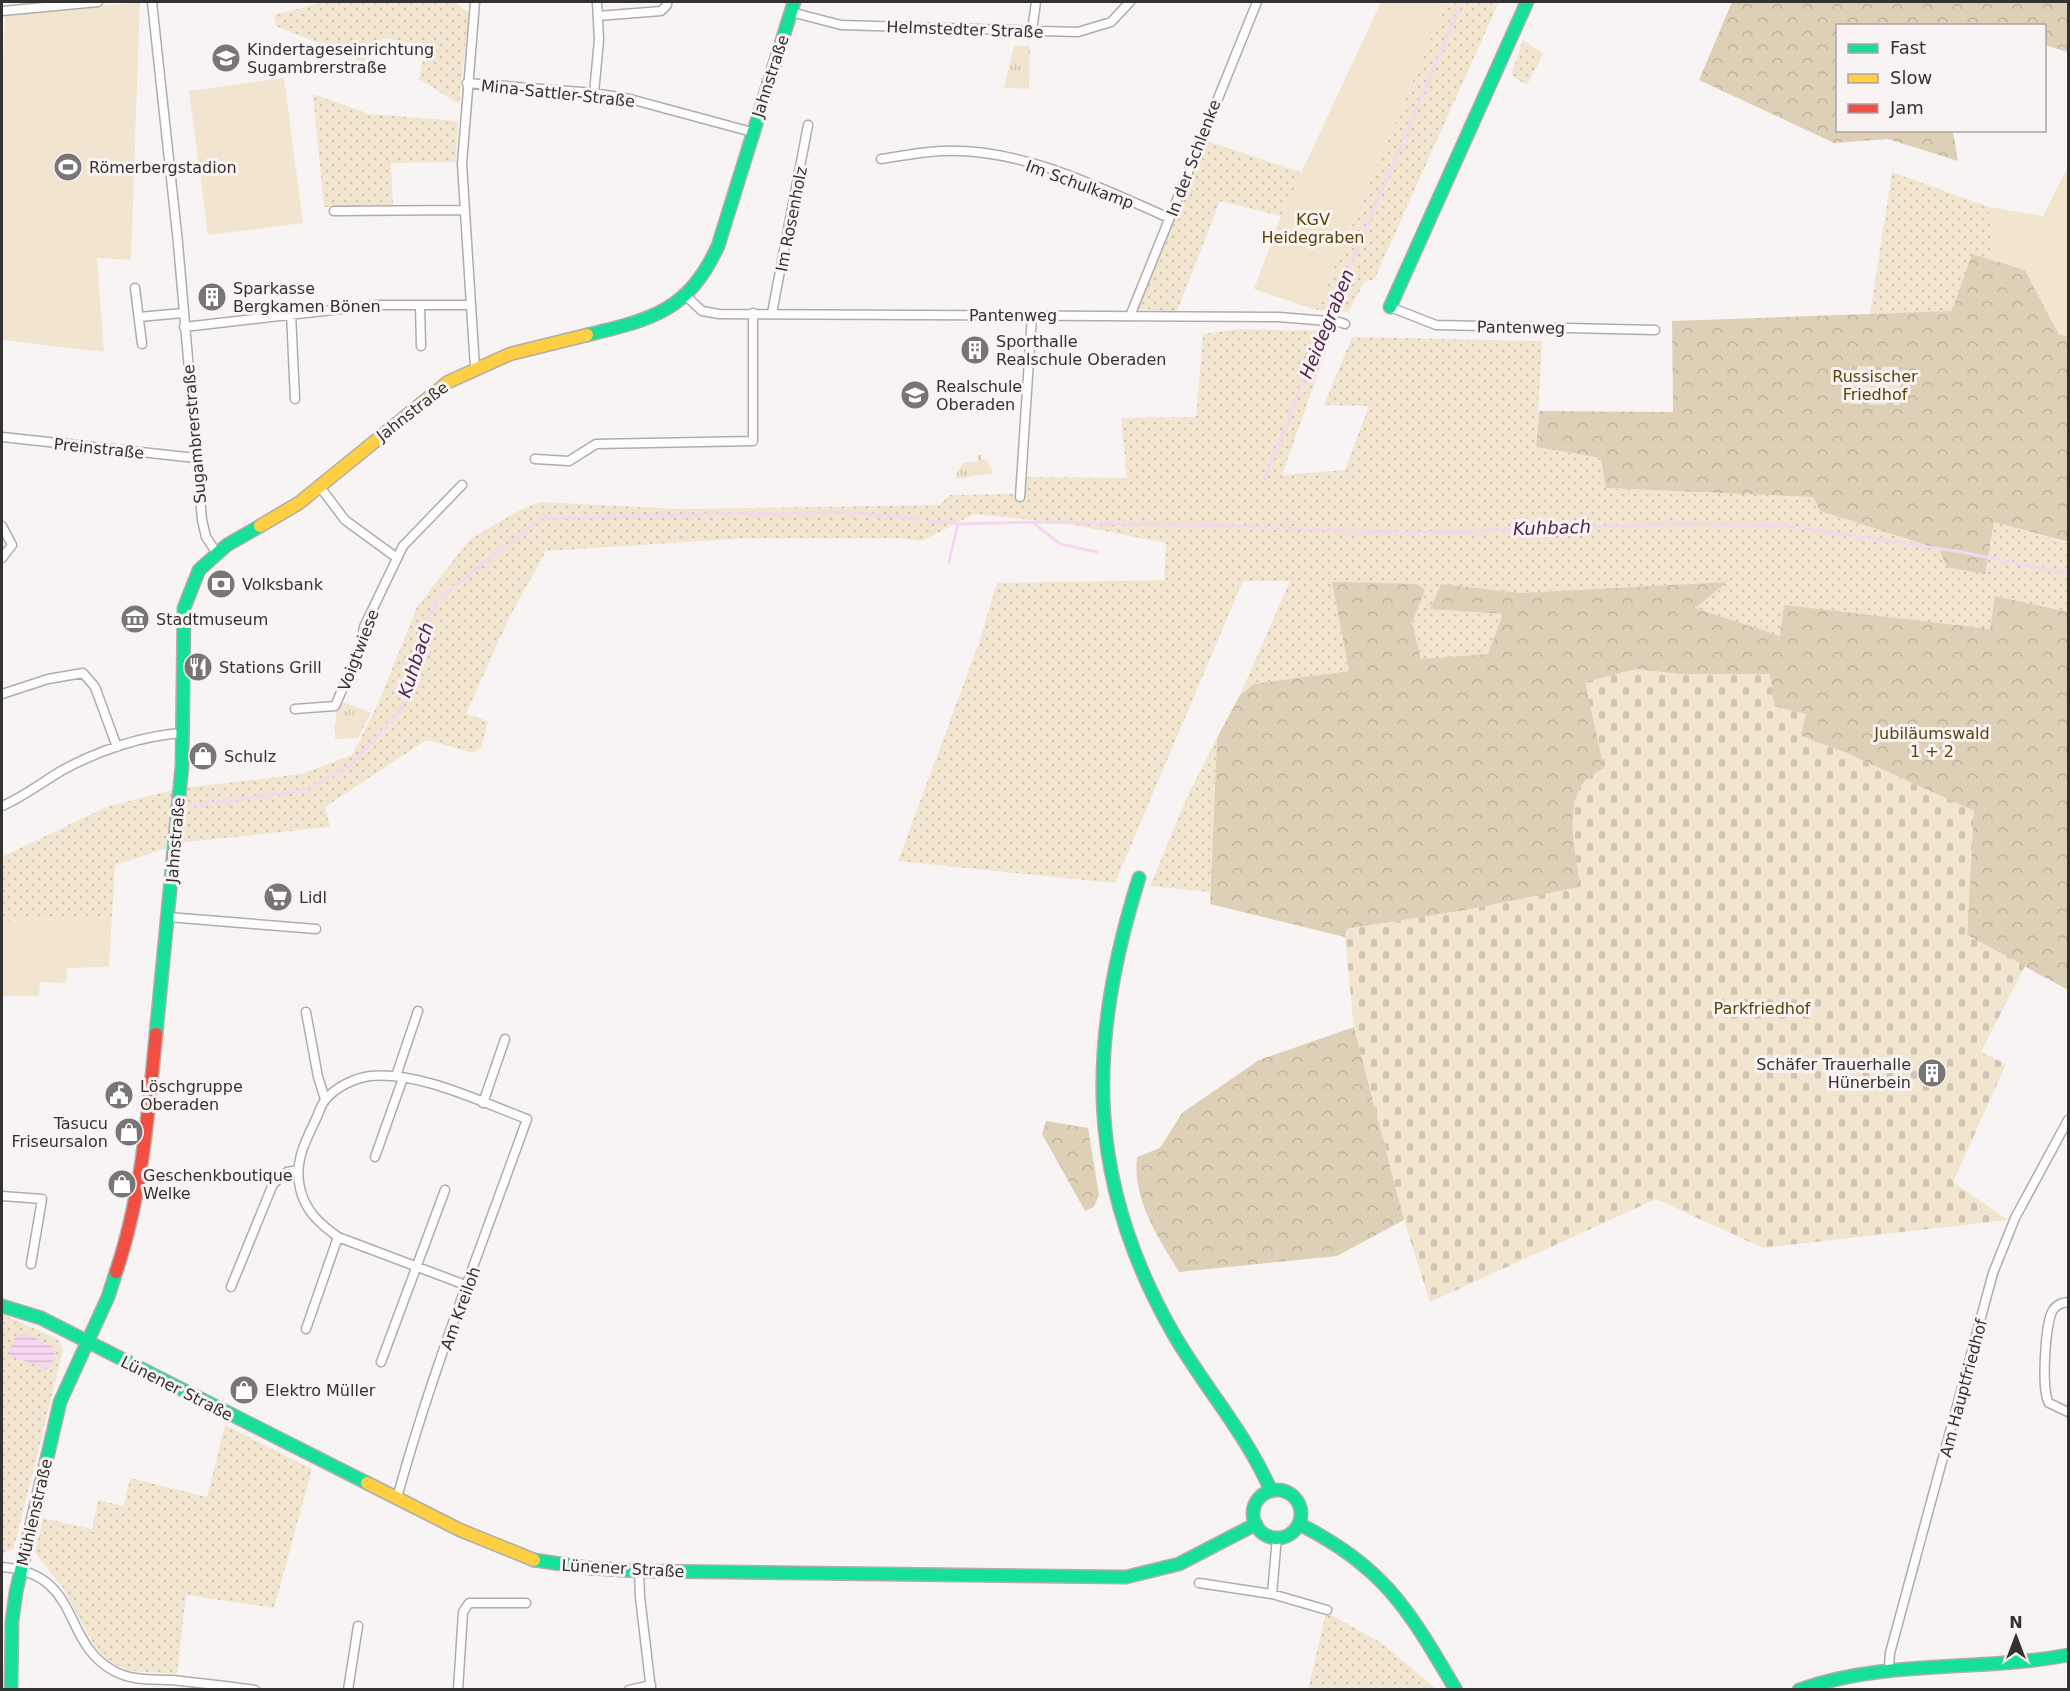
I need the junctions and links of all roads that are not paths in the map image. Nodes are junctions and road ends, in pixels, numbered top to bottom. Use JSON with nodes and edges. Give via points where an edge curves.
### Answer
{"nodes":[{"id":1,"x":98,"y":2,"type":"edge"},
{"id":2,"x":152,"y":2,"type":"edge"},
{"id":3,"x":475,"y":2,"type":"edge"},
{"id":4,"x":597,"y":2,"type":"edge"},
{"id":5,"x":667,"y":2,"type":"edge"},
{"id":6,"x":1035,"y":2,"type":"edge"},
{"id":7,"x":1130,"y":2,"type":"edge"},
{"id":8,"x":1257,"y":2,"type":"edge"},
{"id":9,"x":1527,"y":2,"type":"edge"},
{"id":10,"x":792,"y":7,"type":"edge"},
{"id":11,"x":2,"y":11,"type":"edge"},
{"id":12,"x":598,"y":16,"type":"junction"},
{"id":13,"x":1032,"y":31,"type":"junction"},
{"id":14,"x":467,"y":83,"type":"junction"},
{"id":15,"x":594,"y":93,"type":"junction"},
{"id":16,"x":808,"y":125,"type":"dead end"},
{"id":17,"x":752,"y":132,"type":"junction"},
{"id":18,"x":882,"y":159,"type":"dead end"},
{"id":19,"x":464,"y":210,"type":"junction"},
{"id":20,"x":334,"y":211,"type":"dead end"},
{"id":21,"x":1169,"y":218,"type":"junction"},
{"id":22,"x":135,"y":288,"type":"dead end"},
{"id":23,"x":686,"y":297,"type":"junction"},
{"id":24,"x":420,"y":305,"type":"junction"},
{"id":25,"x":470,"y":305,"type":"junction"},
{"id":26,"x":1390,"y":307,"type":"joint"},
{"id":27,"x":183,"y":313,"type":"junction"},
{"id":28,"x":291,"y":313,"type":"junction"},
{"id":29,"x":753,"y":314,"type":"junction"},
{"id":30,"x":772,"y":314,"type":"junction"},
{"id":31,"x":1032,"y":315,"type":"junction"},
{"id":32,"x":1130,"y":316,"type":"junction"},
{"id":33,"x":139,"y":317,"type":"junction"},
{"id":34,"x":1345,"y":324,"type":"dead end"},
{"id":35,"x":184,"y":327,"type":"junction"},
{"id":36,"x":1655,"y":330,"type":"dead end"},
{"id":37,"x":141,"y":344,"type":"dead end"},
{"id":38,"x":421,"y":346,"type":"dead end"},
{"id":39,"x":475,"y":368,"type":"junction"},
{"id":40,"x":295,"y":399,"type":"dead end"},
{"id":41,"x":2,"y":437,"type":"edge"},
{"id":42,"x":196,"y":458,"type":"junction"},
{"id":43,"x":535,"y":459,"type":"dead end"},
{"id":44,"x":462,"y":485,"type":"dead end"},
{"id":45,"x":320,"y":487,"type":"junction"},
{"id":46,"x":1020,"y":497,"type":"dead end"},
{"id":47,"x":2,"y":526,"type":"edge"},
{"id":48,"x":216,"y":552,"type":"junction"},
{"id":49,"x":2,"y":558,"type":"edge"},
{"id":50,"x":397,"y":558,"type":"junction"},
{"id":51,"x":2,"y":694,"type":"edge"},
{"id":52,"x":295,"y":709,"type":"dead end"},
{"id":53,"x":184,"y":733,"type":"junction"},
{"id":54,"x":117,"y":747,"type":"junction"},
{"id":55,"x":2,"y":806,"type":"edge"},
{"id":56,"x":1138,"y":878,"type":"dead end"},
{"id":57,"x":168,"y":917,"type":"junction"},
{"id":58,"x":315,"y":929,"type":"dead end"},
{"id":59,"x":418,"y":1011,"type":"dead end"},
{"id":60,"x":306,"y":1012,"type":"dead end"},
{"id":61,"x":505,"y":1039,"type":"dead end"},
{"id":62,"x":400,"y":1077,"type":"junction"},
{"id":63,"x":325,"y":1100,"type":"junction"},
{"id":64,"x":483,"y":1103,"type":"junction"},
{"id":65,"x":2068,"y":1120,"type":"edge"},
{"id":66,"x":375,"y":1157,"type":"dead end"},
{"id":67,"x":298,"y":1170,"type":"junction"},
{"id":68,"x":445,"y":1190,"type":"dead end"},
{"id":69,"x":2,"y":1196,"type":"edge"},
{"id":70,"x":338,"y":1238,"type":"junction"},
{"id":71,"x":32,"y":1264,"type":"dead end"},
{"id":72,"x":417,"y":1267,"type":"junction"},
{"id":73,"x":468,"y":1286,"type":"junction"},
{"id":74,"x":231,"y":1287,"type":"dead end"},
{"id":75,"x":2068,"y":1302,"type":"edge"},
{"id":76,"x":2,"y":1306,"type":"edge"},
{"id":77,"x":306,"y":1329,"type":"dead end"},
{"id":78,"x":87,"y":1342,"type":"junction"},
{"id":79,"x":381,"y":1362,"type":"dead end"},
{"id":80,"x":2068,"y":1412,"type":"edge"},
{"id":81,"x":1271,"y":1491,"type":"junction"},
{"id":82,"x":397,"y":1498,"type":"junction"},
{"id":83,"x":1256,"y":1524,"type":"junction"},
{"id":84,"x":1299,"y":1524,"type":"junction"},
{"id":85,"x":1277,"y":1537,"type":"junction"},
{"id":86,"x":2,"y":1567,"type":"edge"},
{"id":87,"x":20,"y":1569,"type":"junction"},
{"id":88,"x":639,"y":1571,"type":"junction"},
{"id":89,"x":1198,"y":1583,"type":"dead end"},
{"id":90,"x":1272,"y":1594,"type":"junction"},
{"id":91,"x":526,"y":1603,"type":"dead end"},
{"id":92,"x":1326,"y":1611,"type":"dead end"},
{"id":93,"x":358,"y":1626,"type":"dead end"},
{"id":94,"x":2068,"y":1656,"type":"edge"},
{"id":95,"x":1889,"y":1667,"type":"junction"},
{"id":96,"x":651,"y":1687,"type":"edge"},
{"id":97,"x":11,"y":1689,"type":"edge"},
{"id":98,"x":255,"y":1689,"type":"edge"},
{"id":99,"x":348,"y":1689,"type":"edge"},
{"id":100,"x":458,"y":1689,"type":"edge"},
{"id":101,"x":629,"y":1689,"type":"edge"},
{"id":102,"x":1456,"y":1689,"type":"edge"},
{"id":103,"x":1799,"y":1689,"type":"edge"}],
"edges":[{"from":1,"to":11,"type":"street"},
{"from":2,"to":27,"type":"street","name":"Sugambrerstraße"},
{"from":3,"to":14,"type":"street"},
{"from":4,"to":12,"type":"street"},
{"from":5,"to":12,"type":"street","via":[[661,11]]},
{"from":6,"to":13,"type":"street"},
{"from":7,"to":13,"type":"street","name":"Helmstedter Straße","via":[[1120,15],[1102,27],[1078,32]]},
{"from":8,"to":21,"type":"street","name":"In der Schlenke"},
{"from":9,"to":26,"type":"main road"},
{"from":10,"to":13,"type":"street","name":"Helmstedter Straße","via":[[841,25]]},
{"from":10,"to":17,"type":"main road","name":"Jahnstraße"},
{"from":12,"to":15,"type":"street"},
{"from":14,"to":15,"type":"street","name":"Mina-Sattler-Straße"},
{"from":14,"to":19,"type":"street","via":[[462,164]]},
{"from":15,"to":17,"type":"street","name":"Mina-Sattler-Straße","via":[[664,106]]},
{"from":16,"to":30,"type":"street","name":"Im Rosenholz"},
{"from":17,"to":23,"type":"main road","name":"Jahnstraße","via":[[712,259]]},
{"from":18,"to":21,"type":"street","name":"Im Schulkamp","via":[[942,151],[1013,159],[1102,189]]},
{"from":19,"to":20,"type":"street"},
{"from":19,"to":25,"type":"street"},
{"from":21,"to":32,"type":"street","name":"In der Schlenke"},
{"from":22,"to":33,"type":"street"},
{"from":23,"to":29,"type":"street","name":"Pantenweg","via":[[711,314]]},
{"from":23,"to":39,"type":"main road","name":"Jahnstraße","via":[[663,313],[642,321],[510,354]]},
{"from":24,"to":25,"type":"street"},
{"from":24,"to":28,"type":"street"},
{"from":24,"to":38,"type":"street"},
{"from":25,"to":39,"type":"street"},
{"from":26,"to":36,"type":"street","name":"Pantenweg","via":[[1436,325]]},
{"from":27,"to":33,"type":"street"},
{"from":27,"to":35,"type":"street","name":"Sugambrerstraße"},
{"from":28,"to":35,"type":"street"},
{"from":28,"to":40,"type":"street"},
{"from":29,"to":30,"type":"street","name":"Pantenweg"},
{"from":29,"to":43,"type":"street","via":[[753,441],[596,444],[569,461]]},
{"from":30,"to":31,"type":"street","name":"Pantenweg"},
{"from":31,"to":32,"type":"street","name":"Pantenweg"},
{"from":31,"to":46,"type":"street"},
{"from":32,"to":34,"type":"street","name":"Pantenweg","via":[[1279,317]]},
{"from":33,"to":37,"type":"street"},
{"from":35,"to":42,"type":"street","name":"Sugambrerstraße"},
{"from":39,"to":45,"type":"main road","name":"Jahnstraße","via":[[413,408]]},
{"from":41,"to":42,"type":"street","name":"Preinstraße"},
{"from":42,"to":48,"type":"street","name":"Sugambrerstraße","via":[[203,528]]},
{"from":44,"to":50,"type":"street","name":"Voigtwiese","via":[[403,546]]},
{"from":45,"to":48,"type":"main road","name":"Jahnstraße","via":[[279,517]]},
{"from":45,"to":50,"type":"street","via":[[345,520]]},
{"from":47,"to":49,"type":"street","via":[[12,545]]},
{"from":48,"to":53,"type":"main road","name":"Jahnstraße","via":[[193,581],[184,608]]},
{"from":50,"to":52,"type":"street","name":"Voigtwiese","via":[[364,627],[361,646],[335,706]]},
{"from":51,"to":54,"type":"street","via":[[83,673],[95,687]]},
{"from":53,"to":54,"type":"street","via":[[162,734]]},
{"from":53,"to":57,"type":"main road","name":"Jahnstraße"},
{"from":54,"to":55,"type":"street","via":[[64,770]]},
{"from":56,"to":81,"type":"main road","via":[[1105,1002],[1101,1094],[1111,1180],[1123,1227],[1155,1302],[1256,1456]]},
{"from":57,"to":58,"type":"street"},
{"from":57,"to":78,"type":"main road","name":"Jahnstraße","via":[[137,1191],[115,1277]]},
{"from":59,"to":62,"type":"street"},
{"from":60,"to":63,"type":"street"},
{"from":61,"to":64,"type":"street"},
{"from":62,"to":63,"type":"street","via":[[368,1076],[353,1080]]},
{"from":62,"to":64,"type":"street"},
{"from":62,"to":66,"type":"street"},
{"from":63,"to":67,"type":"street","via":[[300,1153]]},
{"from":64,"to":73,"type":"street","name":"Am Kreiloh","via":[[527,1119]]},
{"from":65,"to":95,"type":"street","name":"Am Hauptfriedhof","via":[[2015,1218],[1996,1265]]},
{"from":67,"to":70,"type":"street","via":[[300,1190],[309,1210]]},
{"from":67,"to":74,"type":"street","via":[[287,1172],[273,1184]]},
{"from":68,"to":72,"type":"street"},
{"from":69,"to":71,"type":"street","via":[[42,1199]]},
{"from":70,"to":72,"type":"street"},
{"from":70,"to":77,"type":"street"},
{"from":72,"to":73,"type":"street"},
{"from":72,"to":79,"type":"street"},
{"from":73,"to":82,"type":"street","name":"Am Kreiloh","via":[[412,1443]]},
{"from":75,"to":80,"type":"street","via":[[2059,1304],[2051,1313],[2044,1385],[2049,1403]]},
{"from":76,"to":78,"type":"main road","name":"Lünener Straße","via":[[41,1318]]},
{"from":78,"to":82,"type":"main road","name":"Lünener Straße"},
{"from":78,"to":87,"type":"main road","name":"Mühlenstraße","via":[[60,1402]]},
{"from":81,"to":83,"type":"main road","via":[[1256,1504]]},
{"from":81,"to":84,"type":"main road","via":[[1285,1491],[1297,1500]]},
{"from":82,"to":88,"type":"main road","name":"Lünener Straße","via":[[495,1546],[529,1558],[569,1566]]},
{"from":83,"to":85,"type":"main road","via":[[1262,1532]]},
{"from":83,"to":88,"type":"main road","name":"Lünener Straße","via":[[1173,1568],[1126,1576]]},
{"from":84,"to":85,"type":"main road","via":[[1287,1535]]},
{"from":84,"to":102,"type":"main road","via":[[1334,1539],[1381,1577],[1407,1609]]},
{"from":85,"to":90,"type":"street"},
{"from":86,"to":87,"type":"street"},
{"from":87,"to":97,"type":"main road","name":"Mühlenstraße","via":[[12,1621]]},
{"from":87,"to":98,"type":"street","via":[[54,1588],[93,1655],[115,1672],[136,1679]]},
{"from":88,"to":96,"type":"street"},
{"from":89,"to":90,"type":"street"},
{"from":90,"to":92,"type":"street"},
{"from":91,"to":100,"type":"street","via":[[470,1603],[463,1612]]},
{"from":93,"to":99,"type":"street"},
{"from":94,"to":95,"type":"main road","via":[[2009,1664]]},
{"from":95,"to":103,"type":"main road"},
{"from":96,"to":101,"type":"street"}]}
